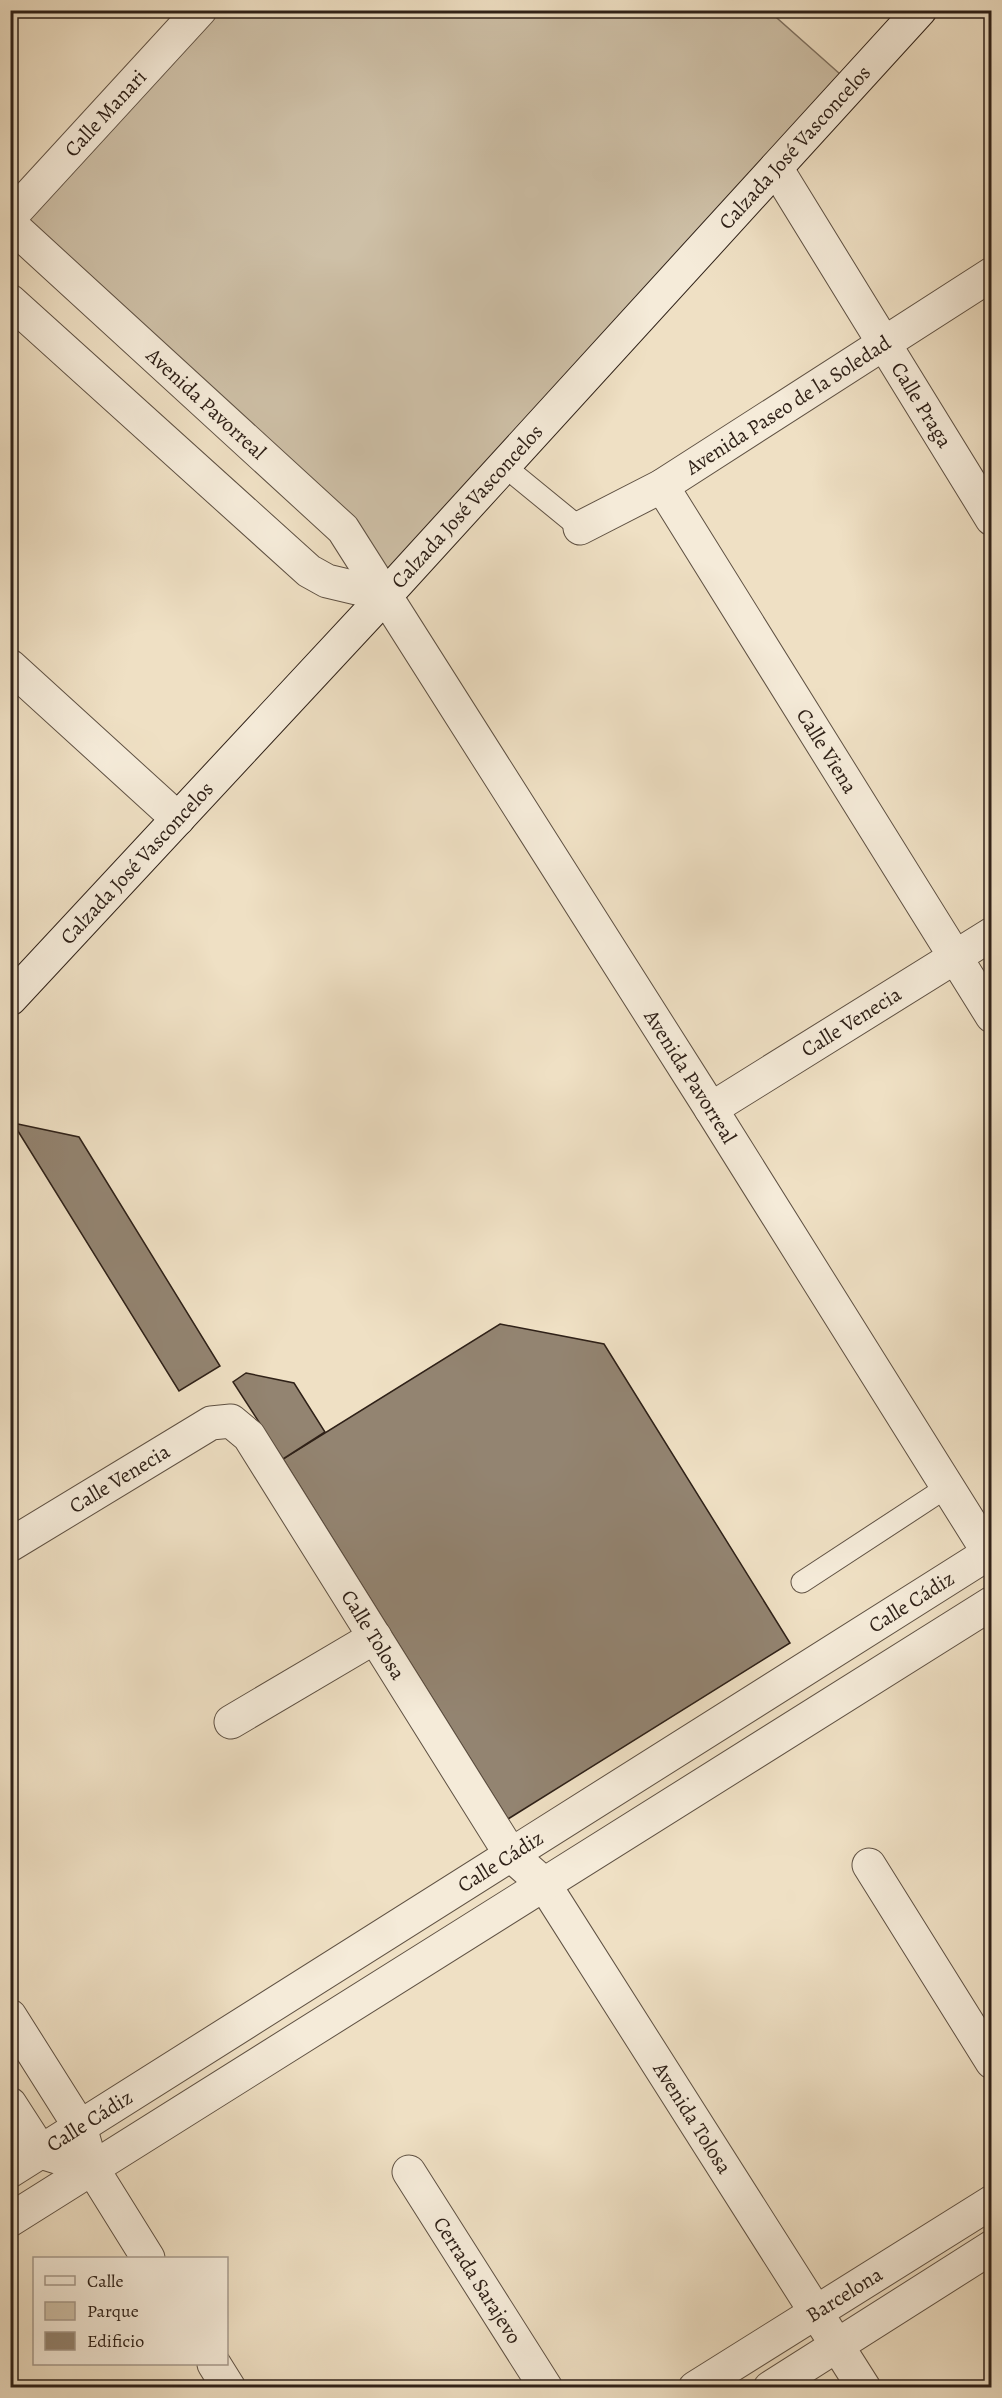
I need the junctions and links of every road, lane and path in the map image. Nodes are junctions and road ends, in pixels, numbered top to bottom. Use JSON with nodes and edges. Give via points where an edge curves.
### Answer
{"nodes":[{"id":1,"x":920,"y":10,"type":"edge"},
{"id":2,"x":192,"y":13,"type":"edge"},
{"id":3,"x":776,"y":168,"type":"junction"},
{"id":4,"x":10,"y":218,"type":"edge"},
{"id":5,"x":10,"y":224,"type":"edge"},
{"id":6,"x":992,"y":274,"type":"edge"},
{"id":7,"x":10,"y":301,"type":"edge"},
{"id":8,"x":882,"y":344,"type":"junction"},
{"id":9,"x":504,"y":466,"type":"junction"},
{"id":10,"x":662,"y":486,"type":"junction"},
{"id":11,"x":992,"y":519,"type":"edge"},
{"id":12,"x":580,"y":528,"type":"joint"},
{"id":13,"x":386,"y":595,"type":"junction"},
{"id":14,"x":10,"y":666,"type":"edge"},
{"id":15,"x":178,"y":819,"type":"junction"},
{"id":16,"x":992,"y":934,"type":"edge"},
{"id":17,"x":955,"y":957,"type":"junction"},
{"id":18,"x":10,"y":999,"type":"edge"},
{"id":19,"x":992,"y":1016,"type":"edge"},
{"id":20,"x":711,"y":1109,"type":"junction"},
{"id":21,"x":231,"y":1420,"type":"joint"},
{"id":22,"x":947,"y":1487,"type":"junction"},
{"id":23,"x":10,"y":1545,"type":"edge"},
{"id":24,"x":990,"y":1554,"type":"edge"},
{"id":25,"x":802,"y":1582,"type":"dead end"},
{"id":26,"x":992,"y":1603,"type":"edge"},
{"id":27,"x":375,"y":1637,"type":"junction"},
{"id":28,"x":231,"y":1722,"type":"dead end"},
{"id":29,"x":511,"y":1855,"type":"junction"},
{"id":30,"x":869,"y":1865,"type":"dead end"},
{"id":31,"x":544,"y":1884,"type":"junction"},
{"id":32,"x":10,"y":2016,"type":"edge"},
{"id":33,"x":992,"y":2062,"type":"edge"},
{"id":34,"x":10,"y":2104,"type":"edge"},
{"id":35,"x":81,"y":2127,"type":"junction"},
{"id":36,"x":41,"y":2152,"type":"junction"},
{"id":37,"x":92,"y":2168,"type":"junction"},
{"id":38,"x":10,"y":2171,"type":"edge"},
{"id":39,"x":409,"y":2172,"type":"dead end"},
{"id":40,"x":992,"y":2202,"type":"edge"},
{"id":41,"x":10,"y":2220,"type":"edge"},
{"id":42,"x":992,"y":2247,"type":"edge"},
{"id":43,"x":147,"y":2257,"type":"edge"},
{"id":44,"x":816,"y":2311,"type":"junction"},
{"id":45,"x":837,"y":2344,"type":"junction"},
{"id":46,"x":215,"y":2365,"type":"edge"},
{"id":47,"x":229,"y":2388,"type":"edge"},
{"id":48,"x":546,"y":2388,"type":"edge"},
{"id":49,"x":695,"y":2388,"type":"edge"},
{"id":50,"x":770,"y":2388,"type":"edge"},
{"id":51,"x":864,"y":2388,"type":"edge"}],
"edges":[{"from":1,"to":3,"type":"street","name":"Calzada José Vasconcelos"},
{"from":2,"to":4,"type":"street","name":"Calle Manari"},
{"from":3,"to":8,"type":"street","name":"Calle Praga"},
{"from":3,"to":9,"type":"street","name":"Calzada José Vasconcelos"},
{"from":5,"to":13,"type":"street","name":"Avenida Pavorreal","via":[[343,529]]},
{"from":6,"to":8,"type":"street","name":"Avenida Paseo de la Soledad"},
{"from":7,"to":13,"type":"street","via":[[309,571],[327,581]]},
{"from":8,"to":10,"type":"street","name":"Avenida Paseo de la Soledad"},
{"from":8,"to":11,"type":"street","name":"Calle Praga"},
{"from":9,"to":12,"type":"lane"},
{"from":9,"to":13,"type":"street","name":"Calzada José Vasconcelos"},
{"from":10,"to":12,"type":"street","name":"Avenida Paseo de la Soledad"},
{"from":10,"to":17,"type":"street","name":"Calle Viena"},
{"from":13,"to":15,"type":"street","name":"Calzada José Vasconcelos"},
{"from":13,"to":20,"type":"street","name":"Avenida Pavorreal"},
{"from":14,"to":15,"type":"street"},
{"from":15,"to":18,"type":"street","name":"Calzada José Vasconcelos"},
{"from":16,"to":17,"type":"street","name":"Calle Venecia"},
{"from":17,"to":19,"type":"street","name":"Calle Viena"},
{"from":17,"to":20,"type":"street","name":"Calle Venecia"},
{"from":20,"to":22,"type":"street","name":"Avenida Pavorreal"},
{"from":21,"to":23,"type":"street","name":"Calle Venecia","via":[[211,1423]]},
{"from":21,"to":27,"type":"street","name":"Calle Tolosa","via":[[249,1436]]},
{"from":22,"to":24,"type":"street","name":"Avenida Pavorreal"},
{"from":22,"to":25,"type":"lane"},
{"from":24,"to":29,"type":"street","name":"Calle Cádiz"},
{"from":26,"to":31,"type":"street","name":"Calle Cádiz"},
{"from":27,"to":28,"type":"street"},
{"from":27,"to":29,"type":"street","name":"Calle Tolosa"},
{"from":29,"to":31,"type":"street","name":"Avenida Tolosa"},
{"from":29,"to":35,"type":"street","name":"Calle Cádiz"},
{"from":30,"to":33,"type":"street"},
{"from":31,"to":37,"type":"street","name":"Calle Cádiz"},
{"from":31,"to":44,"type":"street","name":"Avenida Tolosa"},
{"from":32,"to":35,"type":"street"},
{"from":34,"to":36,"type":"street"},
{"from":35,"to":36,"type":"street","name":"Calle Cádiz"},
{"from":35,"to":37,"type":"street"},
{"from":36,"to":37,"type":"street"},
{"from":36,"to":38,"type":"street","name":"Calle Cádiz"},
{"from":37,"to":41,"type":"street","name":"Calle Cádiz"},
{"from":37,"to":43,"type":"street"},
{"from":39,"to":48,"type":"street","name":"Cerrada Sarajevo"},
{"from":40,"to":44,"type":"street","name":"Barcelona"},
{"from":42,"to":45,"type":"street","name":"Barcelona"},
{"from":44,"to":45,"type":"street","name":"Avenida Tolosa"},
{"from":44,"to":49,"type":"street","name":"Barcelona"},
{"from":45,"to":50,"type":"street","name":"Barcelona"},
{"from":45,"to":51,"type":"street","name":"Avenida Tolosa"},
{"from":46,"to":47,"type":"street"}]}
